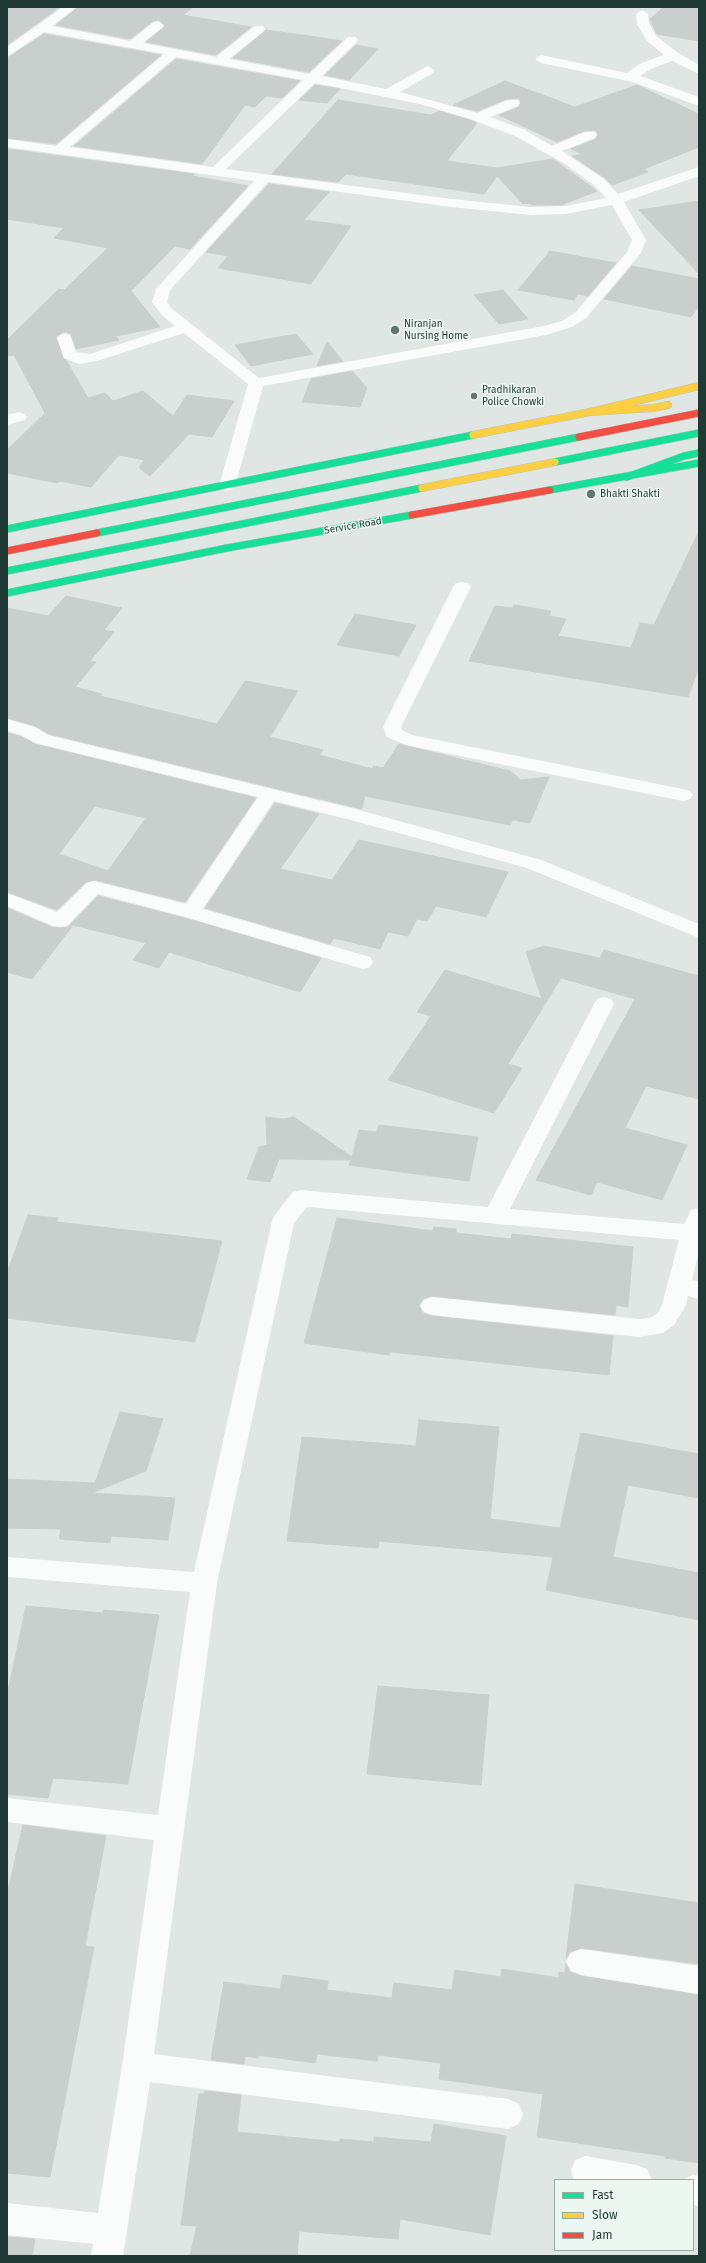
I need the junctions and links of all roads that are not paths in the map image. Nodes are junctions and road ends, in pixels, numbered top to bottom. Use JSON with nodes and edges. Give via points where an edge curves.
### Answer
{"nodes":[{"id":1,"x":71,"y":7,"type":"edge"},
{"id":2,"x":642,"y":14,"type":"dead end"},
{"id":3,"x":158,"y":25,"type":"dead end"},
{"id":4,"x":42,"y":28,"type":"junction"},
{"id":5,"x":259,"y":29,"type":"dead end"},
{"id":6,"x":352,"y":40,"type":"dead end"},
{"id":7,"x":132,"y":45,"type":"junction"},
{"id":8,"x":7,"y":53,"type":"edge"},
{"id":9,"x":173,"y":53,"type":"junction"},
{"id":10,"x":673,"y":56,"type":"junction"},
{"id":11,"x":541,"y":59,"type":"dead end"},
{"id":12,"x":219,"y":61,"type":"junction"},
{"id":13,"x":428,"y":70,"type":"dead end"},
{"id":14,"x":699,"y":70,"type":"edge"},
{"id":15,"x":312,"y":78,"type":"junction"},
{"id":16,"x":628,"y":78,"type":"junction"},
{"id":17,"x":388,"y":94,"type":"junction"},
{"id":18,"x":699,"y":102,"type":"edge"},
{"id":19,"x":513,"y":103,"type":"dead end"},
{"id":20,"x":478,"y":117,"type":"junction"},
{"id":21,"x":590,"y":135,"type":"dead end"},
{"id":22,"x":7,"y":143,"type":"edge"},
{"id":23,"x":58,"y":151,"type":"junction"},
{"id":24,"x":551,"y":151,"type":"junction"},
{"id":25,"x":699,"y":171,"type":"edge"},
{"id":26,"x":215,"y":172,"type":"junction"},
{"id":27,"x":262,"y":179,"type":"junction"},
{"id":28,"x":616,"y":200,"type":"junction"},
{"id":29,"x":186,"y":327,"type":"junction"},
{"id":30,"x":65,"y":338,"type":"dead end"},
{"id":31,"x":256,"y":383,"type":"junction"},
{"id":32,"x":699,"y":386,"type":"edge"},
{"id":33,"x":676,"y":404,"type":"dead end"},
{"id":34,"x":590,"y":412,"type":"junction"},
{"id":35,"x":699,"y":413,"type":"edge"},
{"id":36,"x":699,"y":433,"type":"edge"},
{"id":37,"x":699,"y":454,"type":"edge"},
{"id":38,"x":699,"y":463,"type":"edge"},
{"id":39,"x":627,"y":477,"type":"junction"},
{"id":40,"x":227,"y":486,"type":"junction"},
{"id":41,"x":7,"y":530,"type":"edge"},
{"id":42,"x":7,"y":552,"type":"edge"},
{"id":43,"x":7,"y":571,"type":"edge"},
{"id":44,"x":462,"y":587,"type":"dead end"},
{"id":45,"x":7,"y":592,"type":"edge"},
{"id":46,"x":7,"y":725,"type":"edge"},
{"id":47,"x":269,"y":794,"type":"junction"},
{"id":48,"x":683,"y":795,"type":"dead end"},
{"id":49,"x":7,"y":899,"type":"edge"},
{"id":50,"x":191,"y":912,"type":"junction"},
{"id":51,"x":699,"y":932,"type":"edge"},
{"id":52,"x":363,"y":962,"type":"dead end"},
{"id":53,"x":604,"y":1004,"type":"dead end"},
{"id":54,"x":495,"y":1215,"type":"junction"},
{"id":55,"x":696,"y":1224,"type":"edge"},
{"id":56,"x":689,"y":1288,"type":"edge"},
{"id":57,"x":432,"y":1306,"type":"dead end"},
{"id":58,"x":7,"y":1567,"type":"edge"},
{"id":59,"x":204,"y":1583,"type":"junction"},
{"id":60,"x":7,"y":1810,"type":"edge"},
{"id":61,"x":170,"y":1829,"type":"junction"},
{"id":62,"x":581,"y":1962,"type":"dead end"},
{"id":63,"x":699,"y":1980,"type":"edge"},
{"id":64,"x":137,"y":2066,"type":"junction"},
{"id":65,"x":508,"y":2114,"type":"dead end"},
{"id":66,"x":586,"y":2171,"type":"dead end"},
{"id":67,"x":630,"y":2179,"type":"edge"},
{"id":68,"x":7,"y":2219,"type":"edge"},
{"id":69,"x":109,"y":2243,"type":"edge"}],
"edges":[{"from":1,"to":4,"type":"street"},
{"from":2,"to":10,"type":"street","via":[[643,24],[651,38]]},
{"from":3,"to":7,"type":"street"},
{"from":4,"to":7,"type":"street"},
{"from":4,"to":8,"type":"street"},
{"from":5,"to":12,"type":"street"},
{"from":6,"to":15,"type":"street"},
{"from":7,"to":9,"type":"street"},
{"from":9,"to":12,"type":"street"},
{"from":9,"to":23,"type":"street"},
{"from":10,"to":14,"type":"street"},
{"from":10,"to":16,"type":"street","via":[[646,66]]},
{"from":11,"to":16,"type":"street"},
{"from":12,"to":15,"type":"street"},
{"from":13,"to":17,"type":"street"},
{"from":15,"to":17,"type":"street"},
{"from":15,"to":26,"type":"street"},
{"from":16,"to":18,"type":"street","via":[[671,90]]},
{"from":17,"to":20,"type":"street"},
{"from":19,"to":20,"type":"street"},
{"from":20,"to":24,"type":"street","via":[[520,133]]},
{"from":21,"to":24,"type":"street"},
{"from":22,"to":23,"type":"street"},
{"from":23,"to":26,"type":"street"},
{"from":24,"to":28,"type":"street","via":[[599,182]]},
{"from":25,"to":28,"type":"street"},
{"from":26,"to":27,"type":"street"},
{"from":27,"to":28,"type":"street","via":[[492,209],[566,210]]},
{"from":27,"to":29,"type":"street","via":[[163,289],[159,302]]},
{"from":28,"to":31,"type":"street","via":[[639,240],[634,253],[581,315],[567,324]]},
{"from":29,"to":30,"type":"street","via":[[92,358],[79,359],[69,355]]},
{"from":29,"to":31,"type":"street"},
{"from":31,"to":40,"type":"street"},
{"from":32,"to":34,"type":"main road"},
{"from":33,"to":34,"type":"main road"},
{"from":34,"to":40,"type":"main road"},
{"from":35,"to":42,"type":"main road"},
{"from":36,"to":43,"type":"main road"},
{"from":37,"to":39,"type":"main road","via":[[684,456]]},
{"from":38,"to":39,"type":"main road","name":"Service Road"},
{"from":39,"to":45,"type":"main road","name":"Service Road","via":[[227,548]]},
{"from":40,"to":41,"type":"main road"},
{"from":44,"to":48,"type":"street","via":[[392,726],[394,733],[406,739]]},
{"from":46,"to":47,"type":"street","via":[[28,731],[42,739]]},
{"from":47,"to":50,"type":"street"},
{"from":47,"to":51,"type":"street","via":[[534,864]]},
{"from":49,"to":50,"type":"street","via":[[60,921],[94,887]]},
{"from":50,"to":52,"type":"street"},
{"from":53,"to":54,"type":"street"},
{"from":54,"to":55,"type":"street"},
{"from":54,"to":59,"type":"street","via":[[301,1198],[283,1221]]},
{"from":55,"to":56,"type":"street"},
{"from":56,"to":57,"type":"street","via":[[666,1319],[655,1327],[638,1328]]},
{"from":58,"to":59,"type":"street"},
{"from":59,"to":61,"type":"street"},
{"from":60,"to":61,"type":"street"},
{"from":61,"to":64,"type":"street"},
{"from":62,"to":63,"type":"street"},
{"from":64,"to":65,"type":"street"},
{"from":64,"to":69,"type":"street"},
{"from":66,"to":67,"type":"street"},
{"from":68,"to":69,"type":"street"}]}
